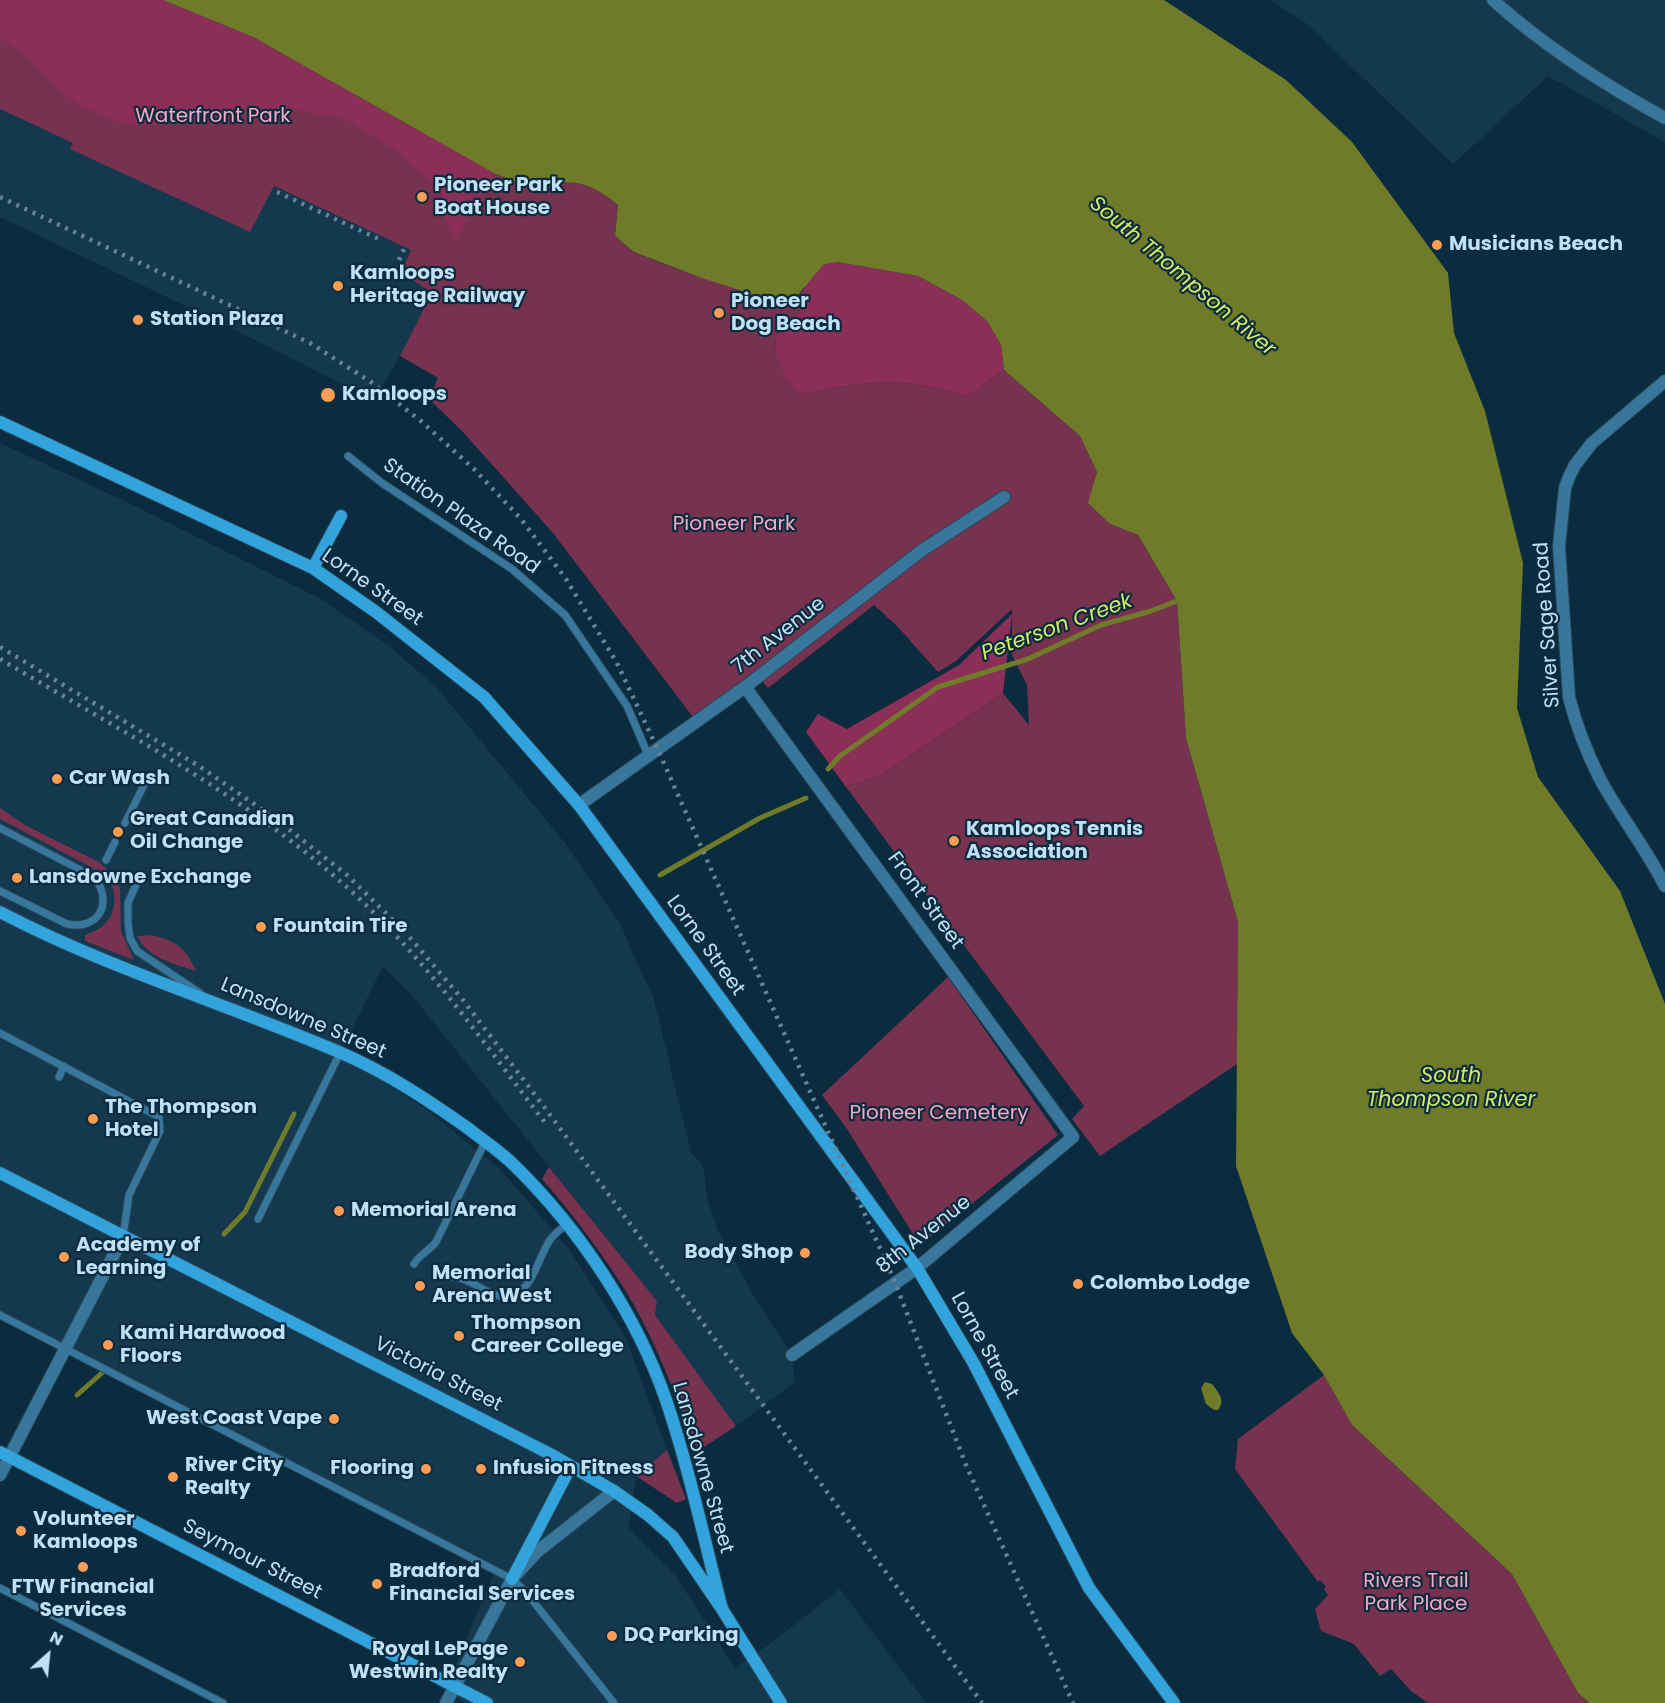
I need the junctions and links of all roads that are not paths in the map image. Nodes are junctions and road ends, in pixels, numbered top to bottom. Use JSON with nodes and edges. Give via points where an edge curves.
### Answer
{"nodes":[{"id":1,"x":1492,"y":0,"type":"edge"},
{"id":2,"x":1665,"y":118,"type":"edge"},
{"id":3,"x":1665,"y":381,"type":"edge"},
{"id":4,"x":0,"y":422,"type":"edge"},
{"id":5,"x":348,"y":456,"type":"dead end"},
{"id":6,"x":1004,"y":497,"type":"dead end"},
{"id":7,"x":341,"y":516,"type":"dead end"},
{"id":8,"x":313,"y":568,"type":"junction"},
{"id":9,"x":745,"y":687,"type":"junction"},
{"id":10,"x":649,"y":757,"type":"junction"},
{"id":11,"x":146,"y":780,"type":"dead end"},
{"id":12,"x":579,"y":805,"type":"junction"},
{"id":13,"x":125,"y":823,"type":"dead end"},
{"id":14,"x":0,"y":828,"type":"edge"},
{"id":15,"x":115,"y":842,"type":"dead end"},
{"id":16,"x":106,"y":860,"type":"dead end"},
{"id":17,"x":140,"y":878,"type":"dead end"},
{"id":18,"x":1665,"y":886,"type":"edge"},
{"id":19,"x":0,"y":891,"type":"edge"},
{"id":20,"x":0,"y":912,"type":"edge"},
{"id":21,"x":214,"y":1003,"type":"junction"},
{"id":22,"x":0,"y":1033,"type":"edge"},
{"id":23,"x":340,"y":1053,"type":"junction"},
{"id":24,"x":64,"y":1066,"type":"junction"},
{"id":25,"x":59,"y":1077,"type":"dead end"},
{"id":26,"x":1073,"y":1137,"type":"joint"},
{"id":27,"x":485,"y":1142,"type":"junction"},
{"id":28,"x":0,"y":1173,"type":"edge"},
{"id":29,"x":258,"y":1219,"type":"dead end"},
{"id":30,"x":567,"y":1224,"type":"junction"},
{"id":31,"x":123,"y":1236,"type":"junction"},
{"id":32,"x":414,"y":1264,"type":"dead end"},
{"id":33,"x":917,"y":1268,"type":"junction"},
{"id":34,"x":450,"y":1277,"type":"dead end"},
{"id":35,"x":0,"y":1315,"type":"edge"},
{"id":36,"x":65,"y":1348,"type":"junction"},
{"id":37,"x":792,"y":1355,"type":"dead end"},
{"id":38,"x":5,"y":1454,"type":"edge"},
{"id":39,"x":571,"y":1466,"type":"junction"},
{"id":40,"x":0,"y":1475,"type":"edge"},
{"id":41,"x":614,"y":1491,"type":"junction"},
{"id":42,"x":512,"y":1579,"type":"junction"},
{"id":43,"x":0,"y":1588,"type":"edge"},
{"id":44,"x":722,"y":1609,"type":"junction"},
{"id":45,"x":455,"y":1686,"type":"junction"},
{"id":46,"x":223,"y":1703,"type":"edge"},
{"id":47,"x":446,"y":1703,"type":"edge"},
{"id":48,"x":487,"y":1703,"type":"edge"},
{"id":49,"x":614,"y":1703,"type":"edge"},
{"id":50,"x":781,"y":1703,"type":"edge"},
{"id":51,"x":1174,"y":1703,"type":"edge"}],
"edges":[{"from":1,"to":2,"type":"street","via":[[1563,57]]},
{"from":3,"to":18,"type":"street","name":"Silver Sage Road","via":[[1592,443],[1575,465],[1566,488],[1559,546],[1569,697],[1575,719],[1600,779]]},
{"from":4,"to":8,"type":"street","name":"Lorne Street"},
{"from":5,"to":10,"type":"lane","name":"Station Plaza Road","via":[[512,569],[565,615],[627,706]]},
{"from":6,"to":9,"type":"street","name":"7th Avenue","via":[[921,551]]},
{"from":7,"to":8,"type":"street"},
{"from":8,"to":12,"type":"street","name":"Lorne Street","via":[[484,697]]},
{"from":9,"to":10,"type":"street","name":"7th Avenue"},
{"from":9,"to":26,"type":"street","name":"Front Street"},
{"from":10,"to":12,"type":"street","name":"7th Avenue"},
{"from":11,"to":13,"type":"lane"},
{"from":12,"to":33,"type":"street","name":"Lorne Street"},
{"from":14,"to":19,"type":"lane","via":[[94,877],[102,889],[104,904],[97,917],[79,927]]},
{"from":15,"to":16,"type":"lane"},
{"from":17,"to":21,"type":"lane","via":[[128,903],[130,938],[137,951]]},
{"from":20,"to":21,"type":"street","name":"Lansdowne Street","via":[[77,950]]},
{"from":21,"to":23,"type":"street","name":"Lansdowne Street"},
{"from":22,"to":24,"type":"lane"},
{"from":23,"to":27,"type":"street","name":"Lansdowne Street","via":[[388,1076]]},
{"from":23,"to":29,"type":"lane"},
{"from":24,"to":25,"type":"lane"},
{"from":24,"to":31,"type":"lane","via":[[159,1117],[160,1131],[129,1196]]},
{"from":26,"to":33,"type":"street","name":"8th Avenue"},
{"from":27,"to":30,"type":"street","name":"Lansdowne Street","via":[[515,1166]]},
{"from":27,"to":32,"type":"lane","via":[[435,1242]]},
{"from":28,"to":31,"type":"street","name":"Victoria Street"},
{"from":30,"to":34,"type":"lane","via":[[550,1239],[526,1285],[515,1295],[500,1297],[460,1277]]},
{"from":30,"to":44,"type":"street","name":"Lansdowne Street","via":[[627,1313],[665,1399]]},
{"from":31,"to":36,"type":"street"},
{"from":31,"to":39,"type":"street","name":"Victoria Street"},
{"from":33,"to":37,"type":"street","name":"8th Avenue"},
{"from":33,"to":51,"type":"street","name":"Lorne Street","via":[[973,1362],[1089,1587]]},
{"from":35,"to":36,"type":"lane"},
{"from":36,"to":38,"type":"street"},
{"from":36,"to":42,"type":"lane"},
{"from":38,"to":40,"type":"street"},
{"from":38,"to":45,"type":"street","name":"Seymour Street"},
{"from":39,"to":41,"type":"street","name":"Victoria Street"},
{"from":39,"to":42,"type":"street"},
{"from":41,"to":42,"type":"street","via":[[538,1551]]},
{"from":41,"to":44,"type":"street","name":"Victoria Street","via":[[673,1537]]},
{"from":42,"to":45,"type":"street"},
{"from":42,"to":49,"type":"lane"},
{"from":43,"to":46,"type":"lane"},
{"from":44,"to":50,"type":"street","name":"Victoria Street"},
{"from":45,"to":47,"type":"street"},
{"from":45,"to":48,"type":"street","name":"Seymour Street"}]}
